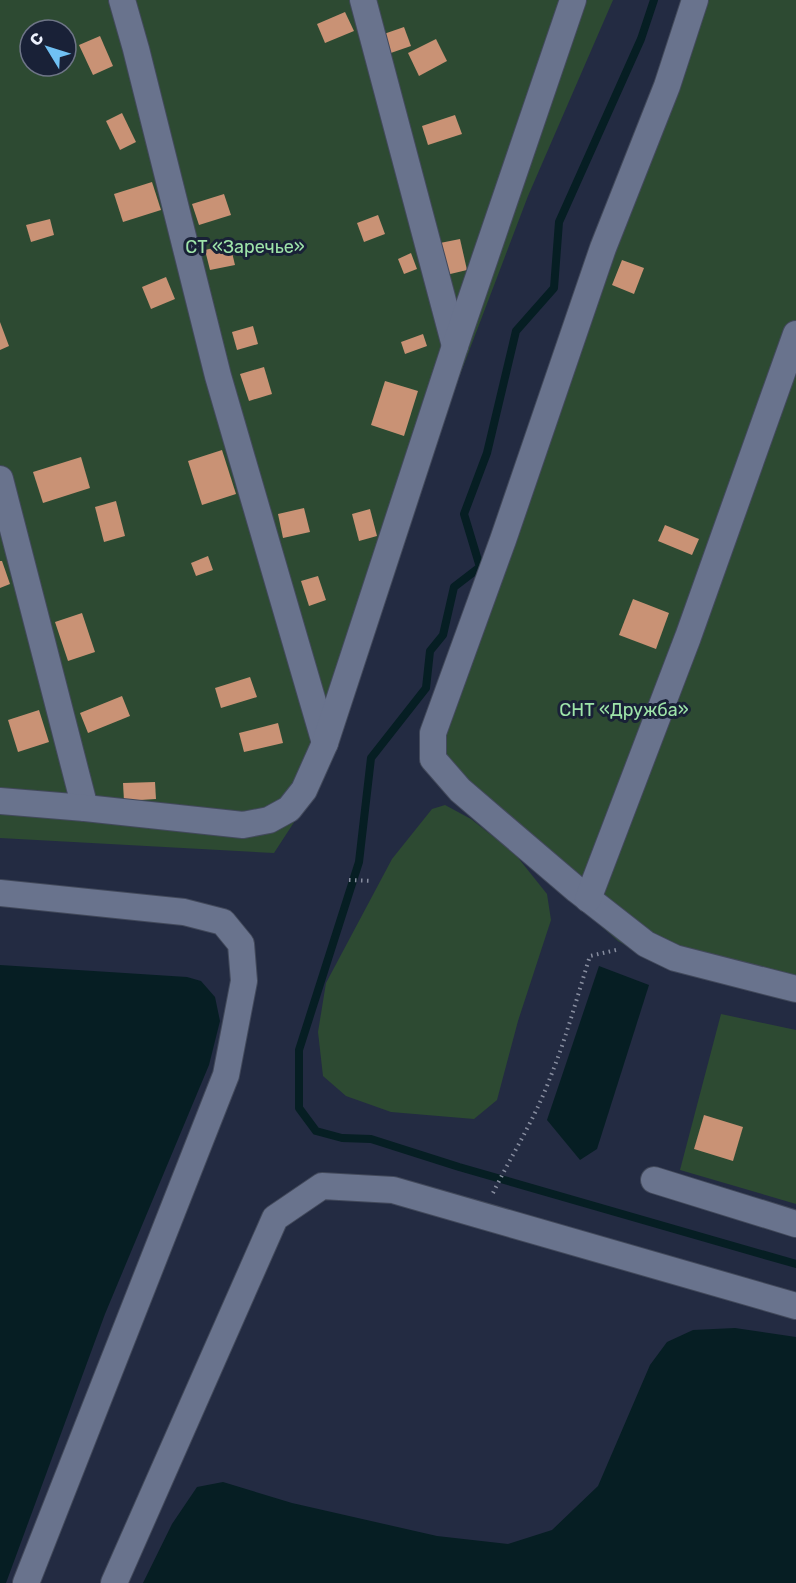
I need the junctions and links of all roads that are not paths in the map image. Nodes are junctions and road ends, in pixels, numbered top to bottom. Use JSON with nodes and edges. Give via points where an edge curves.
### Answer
{"nodes":[{"id":1,"x":122,"y":0,"type":"edge"},
{"id":2,"x":363,"y":0,"type":"edge"},
{"id":3,"x":573,"y":0,"type":"edge"},
{"id":4,"x":695,"y":0,"type":"edge"},
{"id":5,"x":796,"y":334,"type":"edge"},
{"id":6,"x":455,"y":346,"type":"junction"},
{"id":7,"x":0,"y":479,"type":"edge"},
{"id":8,"x":325,"y":743,"type":"junction"},
{"id":9,"x":0,"y":801,"type":"edge"},
{"id":10,"x":85,"y":808,"type":"junction"},
{"id":11,"x":0,"y":893,"type":"edge"},
{"id":12,"x":588,"y":899,"type":"junction"},
{"id":13,"x":796,"y":989,"type":"edge"},
{"id":14,"x":654,"y":1180,"type":"dead end"},
{"id":15,"x":796,"y":1224,"type":"edge"},
{"id":16,"x":796,"y":1306,"type":"edge"},
{"id":17,"x":26,"y":1583,"type":"edge"},
{"id":18,"x":114,"y":1583,"type":"edge"}],
"edges":[{"from":1,"to":8,"type":"street","via":[[218,376]]},
{"from":2,"to":6,"type":"street"},
{"from":3,"to":6,"type":"street"},
{"from":4,"to":12,"type":"street","via":[[667,86],[603,248],[433,733],[433,759],[460,790]]},
{"from":5,"to":12,"type":"street","via":[[688,637]]},
{"from":6,"to":8,"type":"street"},
{"from":7,"to":10,"type":"street"},
{"from":8,"to":10,"type":"street","via":[[304,790],[289,809],[270,820],[243,825]]},
{"from":9,"to":10,"type":"street"},
{"from":11,"to":17,"type":"street","via":[[184,912],[223,922],[241,944],[244,981],[226,1076]]},
{"from":12,"to":13,"type":"street","via":[[646,944],[675,958]]},
{"from":14,"to":15,"type":"street"},
{"from":16,"to":18,"type":"street","via":[[393,1190],[322,1186],[275,1218]]}]}
